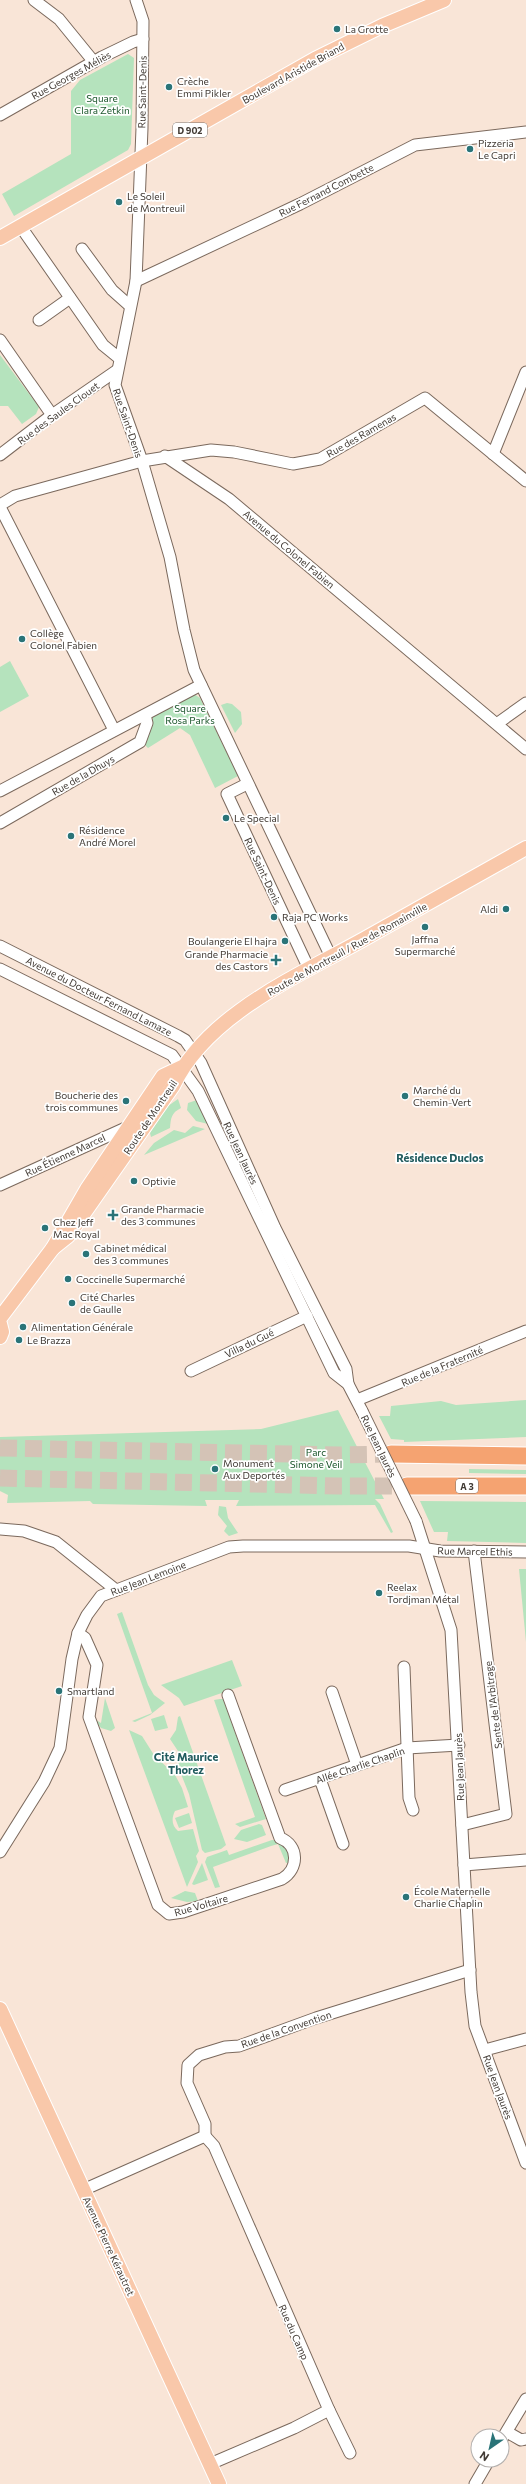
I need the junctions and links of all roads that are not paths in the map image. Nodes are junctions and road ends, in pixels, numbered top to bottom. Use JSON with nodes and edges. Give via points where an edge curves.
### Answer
{"nodes":[{"id":1,"x":34,"y":0,"type":"edge"},
{"id":2,"x":136,"y":0,"type":"edge"},
{"id":3,"x":444,"y":0,"type":"edge"},
{"id":4,"x":143,"y":39,"type":"junction"},
{"id":5,"x":94,"y":62,"type":"junction"},
{"id":6,"x":0,"y":115,"type":"edge"},
{"id":7,"x":526,"y":132,"type":"edge"},
{"id":8,"x":139,"y":158,"type":"junction"},
{"id":9,"x":21,"y":226,"type":"junction"},
{"id":10,"x":0,"y":238,"type":"edge"},
{"id":11,"x":82,"y":249,"type":"dead end"},
{"id":12,"x":136,"y":281,"type":"junction"},
{"id":13,"x":70,"y":298,"type":"junction"},
{"id":14,"x":130,"y":306,"type":"junction"},
{"id":15,"x":39,"y":320,"type":"dead end"},
{"id":16,"x":0,"y":340,"type":"edge"},
{"id":17,"x":119,"y":358,"type":"junction"},
{"id":18,"x":116,"y":371,"type":"junction"},
{"id":19,"x":526,"y":372,"type":"edge"},
{"id":20,"x":52,"y":415,"type":"junction"},
{"id":21,"x":493,"y":454,"type":"junction"},
{"id":22,"x":0,"y":455,"type":"edge"},
{"id":23,"x":165,"y":456,"type":"junction"},
{"id":24,"x":142,"y":461,"type":"junction"},
{"id":25,"x":526,"y":481,"type":"edge"},
{"id":26,"x":0,"y":493,"type":"edge"},
{"id":27,"x":16,"y":496,"type":"junction"},
{"id":28,"x":0,"y":506,"type":"edge"},
{"id":29,"x":201,"y":685,"type":"junction"},
{"id":30,"x":526,"y":703,"type":"edge"},
{"id":31,"x":145,"y":715,"type":"junction"},
{"id":32,"x":498,"y":723,"type":"junction"},
{"id":33,"x":114,"y":730,"type":"junction"},
{"id":34,"x":526,"y":748,"type":"edge"},
{"id":35,"x":247,"y":784,"type":"junction"},
{"id":36,"x":0,"y":790,"type":"edge"},
{"id":37,"x":0,"y":823,"type":"edge"},
{"id":38,"x":526,"y":848,"type":"edge"},
{"id":39,"x":0,"y":946,"type":"edge"},
{"id":40,"x":331,"y":957,"type":"junction"},
{"id":41,"x":0,"y":968,"type":"edge"},
{"id":42,"x":309,"y":968,"type":"junction"},
{"id":43,"x":194,"y":1051,"type":"junction"},
{"id":44,"x":182,"y":1067,"type":"junction"},
{"id":45,"x":130,"y":1126,"type":"junction"},
{"id":46,"x":0,"y":1185,"type":"edge"},
{"id":47,"x":53,"y":1248,"type":"junction"},
{"id":48,"x":307,"y":1316,"type":"junction"},
{"id":49,"x":0,"y":1318,"type":"edge"},
{"id":50,"x":0,"y":1324,"type":"edge"},
{"id":51,"x":526,"y":1331,"type":"edge"},
{"id":52,"x":0,"y":1337,"type":"edge"},
{"id":53,"x":191,"y":1371,"type":"dead end"},
{"id":54,"x":348,"y":1384,"type":"junction"},
{"id":55,"x":357,"y":1400,"type":"junction"},
{"id":56,"x":391,"y":1454,"type":"tunnel mouth"},
{"id":57,"x":526,"y":1456,"type":"edge"},
{"id":58,"x":407,"y":1486,"type":"tunnel mouth"},
{"id":59,"x":526,"y":1486,"type":"edge"},
{"id":60,"x":0,"y":1529,"type":"edge"},
{"id":61,"x":425,"y":1548,"type":"junction"},
{"id":62,"x":474,"y":1551,"type":"junction"},
{"id":63,"x":526,"y":1552,"type":"edge"},
{"id":64,"x":116,"y":1590,"type":"junction"},
{"id":65,"x":78,"y":1633,"type":"junction"},
{"id":66,"x":404,"y":1667,"type":"dead end"},
{"id":67,"x":332,"y":1692,"type":"dead end"},
{"id":68,"x":228,"y":1695,"type":"dead end"},
{"id":69,"x":459,"y":1745,"type":"junction"},
{"id":70,"x":407,"y":1748,"type":"junction"},
{"id":71,"x":357,"y":1765,"type":"junction"},
{"id":72,"x":320,"y":1779,"type":"junction"},
{"id":73,"x":286,"y":1790,"type":"dead end"},
{"id":74,"x":413,"y":1810,"type":"dead end"},
{"id":75,"x":462,"y":1825,"type":"junction"},
{"id":76,"x":343,"y":1844,"type":"dead end"},
{"id":77,"x":0,"y":1852,"type":"edge"},
{"id":78,"x":526,"y":1860,"type":"edge"},
{"id":79,"x":464,"y":1865,"type":"junction"},
{"id":80,"x":470,"y":1970,"type":"junction"},
{"id":81,"x":0,"y":2008,"type":"edge"},
{"id":82,"x":526,"y":2039,"type":"edge"},
{"id":83,"x":485,"y":2050,"type":"junction"},
{"id":84,"x":206,"y":2136,"type":"junction"},
{"id":85,"x":526,"y":2163,"type":"edge"},
{"id":86,"x":83,"y":2190,"type":"junction"},
{"id":87,"x":526,"y":2399,"type":"edge"},
{"id":88,"x":329,"y":2410,"type":"junction"},
{"id":89,"x":509,"y":2428,"type":"edge"},
{"id":90,"x":510,"y":2437,"type":"edge"},
{"id":91,"x":526,"y":2439,"type":"edge"},
{"id":92,"x":350,"y":2453,"type":"dead end"},
{"id":93,"x":210,"y":2464,"type":"junction"},
{"id":94,"x":484,"y":2468,"type":"edge"},
{"id":95,"x":219,"y":2484,"type":"edge"},
{"id":96,"x":475,"y":2484,"type":"edge"}],
"edges":[{"from":1,"to":5,"type":"street","via":[[59,19]]},
{"from":2,"to":4,"type":"street","name":"Rue Saint-Denis","via":[[143,21]]},
{"from":3,"to":8,"type":"main road","name":"Boulevard Aristide Briand","number":"D 902","via":[[382,26],[315,59]]},
{"from":4,"to":5,"type":"street","name":"Rue Georges Méliès"},
{"from":4,"to":8,"type":"street","name":"Rue Saint-Denis"},
{"from":5,"to":6,"type":"street","name":"Rue Georges Méliès"},
{"from":7,"to":12,"type":"street","name":"Rue Fernand Combette","via":[[415,145],[300,204]]},
{"from":8,"to":9,"type":"main road","name":"Boulevard Aristide Briand","number":"D 902"},
{"from":8,"to":12,"type":"street","name":"Rue Saint-Denis"},
{"from":9,"to":10,"type":"main road","name":"Boulevard Aristide Briand","number":"D 902"},
{"from":9,"to":13,"type":"street"},
{"from":11,"to":14,"type":"street","via":[[112,290]]},
{"from":12,"to":14,"type":"street","name":"Rue Saint-Denis"},
{"from":13,"to":15,"type":"street"},
{"from":13,"to":17,"type":"street","via":[[103,345]]},
{"from":14,"to":17,"type":"street","name":"Rue Saint-Denis"},
{"from":16,"to":20,"type":"street"},
{"from":17,"to":18,"type":"street","name":"Rue Saint-Denis"},
{"from":18,"to":20,"type":"street","name":"Rue des Saules Clouet"},
{"from":18,"to":24,"type":"street","name":"Rue Saint-Denis","via":[[115,384]]},
{"from":19,"to":21,"type":"street"},
{"from":20,"to":22,"type":"street","name":"Rue des Saules Clouet"},
{"from":21,"to":23,"type":"street","name":"Rue des Ramenas","via":[[425,398],[320,458],[293,464],[211,450]]},
{"from":21,"to":25,"type":"street","name":"Rue des Ramenas"},
{"from":23,"to":24,"type":"street"},
{"from":23,"to":32,"type":"street","name":"Avenue du Colonel Fabien","via":[[229,499]]},
{"from":24,"to":27,"type":"street"},
{"from":24,"to":29,"type":"street","name":"Rue Saint-Denis","via":[[170,557],[184,630]]},
{"from":26,"to":27,"type":"street"},
{"from":27,"to":28,"type":"street"},
{"from":28,"to":33,"type":"street"},
{"from":29,"to":31,"type":"street"},
{"from":29,"to":35,"type":"street","name":"Rue Saint-Denis"},
{"from":30,"to":32,"type":"street"},
{"from":31,"to":33,"type":"street"},
{"from":31,"to":37,"type":"street","name":"Rue de la Dhuys","via":[[147,723],[140,742]]},
{"from":32,"to":34,"type":"street","name":"Avenue du Colonel Fabien"},
{"from":33,"to":36,"type":"street"},
{"from":35,"to":40,"type":"street","name":"Rue Saint-Denis"},
{"from":35,"to":42,"type":"street","name":"Rue Saint-Denis","via":[[227,794]]},
{"from":38,"to":40,"type":"main road","name":"Route de Montreuil / Rue de Romainville"},
{"from":39,"to":43,"type":"street","name":"Avenue du Docteur Fernand Lamaze","via":[[178,1036]]},
{"from":40,"to":42,"type":"main road","name":"Route de Montreuil / Rue de Romainville"},
{"from":41,"to":44,"type":"street","name":"Avenue du Docteur Fernand Lamaze","via":[[172,1055]]},
{"from":42,"to":43,"type":"main road","name":"Route de Montreuil / Rue de Romainville","via":[[245,1007]]},
{"from":43,"to":44,"type":"main road","name":"Route de Montreuil / Rue de Romainville"},
{"from":43,"to":54,"type":"street","name":"Rue Jean Jaurès","via":[[275,1228],[346,1369]]},
{"from":44,"to":45,"type":"main road","name":"Route de Montreuil","via":[[163,1076]]},
{"from":44,"to":47,"type":"main road","name":"Route de Montreuil","via":[[173,1086],[100,1192],[68,1236]]},
{"from":44,"to":48,"type":"street","name":"Rue Jean Jaurès","via":[[198,1091]]},
{"from":45,"to":46,"type":"street","name":"Rue Étienne Marcel"},
{"from":45,"to":47,"type":"main road","name":"Route de Montreuil","via":[[87,1189]]},
{"from":47,"to":49,"type":"main road","name":"Route de Montreuil"},
{"from":48,"to":53,"type":"street","name":"Villa du Gué"},
{"from":48,"to":54,"type":"street","name":"Rue Jean Jaurès","via":[[334,1373]]},
{"from":50,"to":52,"type":"main road"},
{"from":51,"to":55,"type":"street","name":"Rue de la Fraternité"},
{"from":54,"to":55,"type":"street","name":"Rue Jean Jaurès"},
{"from":55,"to":61,"type":"street","name":"Rue Jean Jaurès","bridge":true,"via":[[416,1521]]},
{"from":56,"to":57,"type":"highway"},
{"from":58,"to":59,"type":"highway","number":"A 3"},
{"from":60,"to":64,"type":"street","via":[[24,1531],[56,1542]]},
{"from":61,"to":62,"type":"street","name":"Rue Marcel Ethis"},
{"from":61,"to":64,"type":"street","name":"Rue Jean Lemoine","via":[[229,1547]]},
{"from":61,"to":69,"type":"street","name":"Rue Jean Jaurès","via":[[451,1630]]},
{"from":62,"to":63,"type":"street","name":"Rue Marcel Ethis"},
{"from":62,"to":75,"type":"street","name":"Sente de l'Arbitrage","via":[[506,1814]]},
{"from":64,"to":65,"type":"street","name":"Rue Jean Lemoine","via":[[101,1596],[86,1615]]},
{"from":65,"to":68,"type":"street","name":"Rue Voltaire","via":[[85,1638],[97,1665],[89,1717],[158,1905],[169,1914],[183,1912],[282,1879],[291,1872],[295,1862],[292,1847],[280,1838]]},
{"from":65,"to":77,"type":"street","name":"Rue Jean Lemoine","via":[[60,1748],[44,1782]]},
{"from":66,"to":70,"type":"street"},
{"from":67,"to":71,"type":"street"},
{"from":69,"to":70,"type":"street","name":"Allée Charlie Chaplin"},
{"from":69,"to":75,"type":"street","name":"Rue Jean Jaurès"},
{"from":70,"to":71,"type":"street","name":"Allée Charlie Chaplin"},
{"from":70,"to":74,"type":"street","via":[[409,1798]]},
{"from":71,"to":72,"type":"street","name":"Allée Charlie Chaplin"},
{"from":72,"to":73,"type":"street","name":"Allée Charlie Chaplin"},
{"from":72,"to":76,"type":"street"},
{"from":75,"to":79,"type":"street","name":"Rue Jean Jaurès"},
{"from":78,"to":79,"type":"street"},
{"from":79,"to":80,"type":"street","name":"Rue Jean Jaurès"},
{"from":80,"to":83,"type":"street","name":"Rue Jean Jaurès","via":[[475,2026]]},
{"from":80,"to":84,"type":"street","name":"Rue de la Convention","via":[[316,2018],[239,2046],[225,2047],[199,2055],[188,2066],[187,2083],[206,2124]]},
{"from":81,"to":86,"type":"main road","name":"Avenue Pierre Kérautret"},
{"from":82,"to":83,"type":"street"},
{"from":83,"to":85,"type":"street","name":"Rue Jean Jaurès"},
{"from":84,"to":86,"type":"street"},
{"from":84,"to":88,"type":"street","name":"Rue du Camp","via":[[214,2146]]},
{"from":86,"to":93,"type":"main road","name":"Avenue Pierre Kérautret"},
{"from":87,"to":89,"type":"street"},
{"from":88,"to":92,"type":"street","name":"Rue du Camp"},
{"from":88,"to":93,"type":"street"},
{"from":90,"to":91,"type":"street"},
{"from":93,"to":95,"type":"main road","name":"Avenue Pierre Kérautret"},
{"from":94,"to":96,"type":"street"}]}
